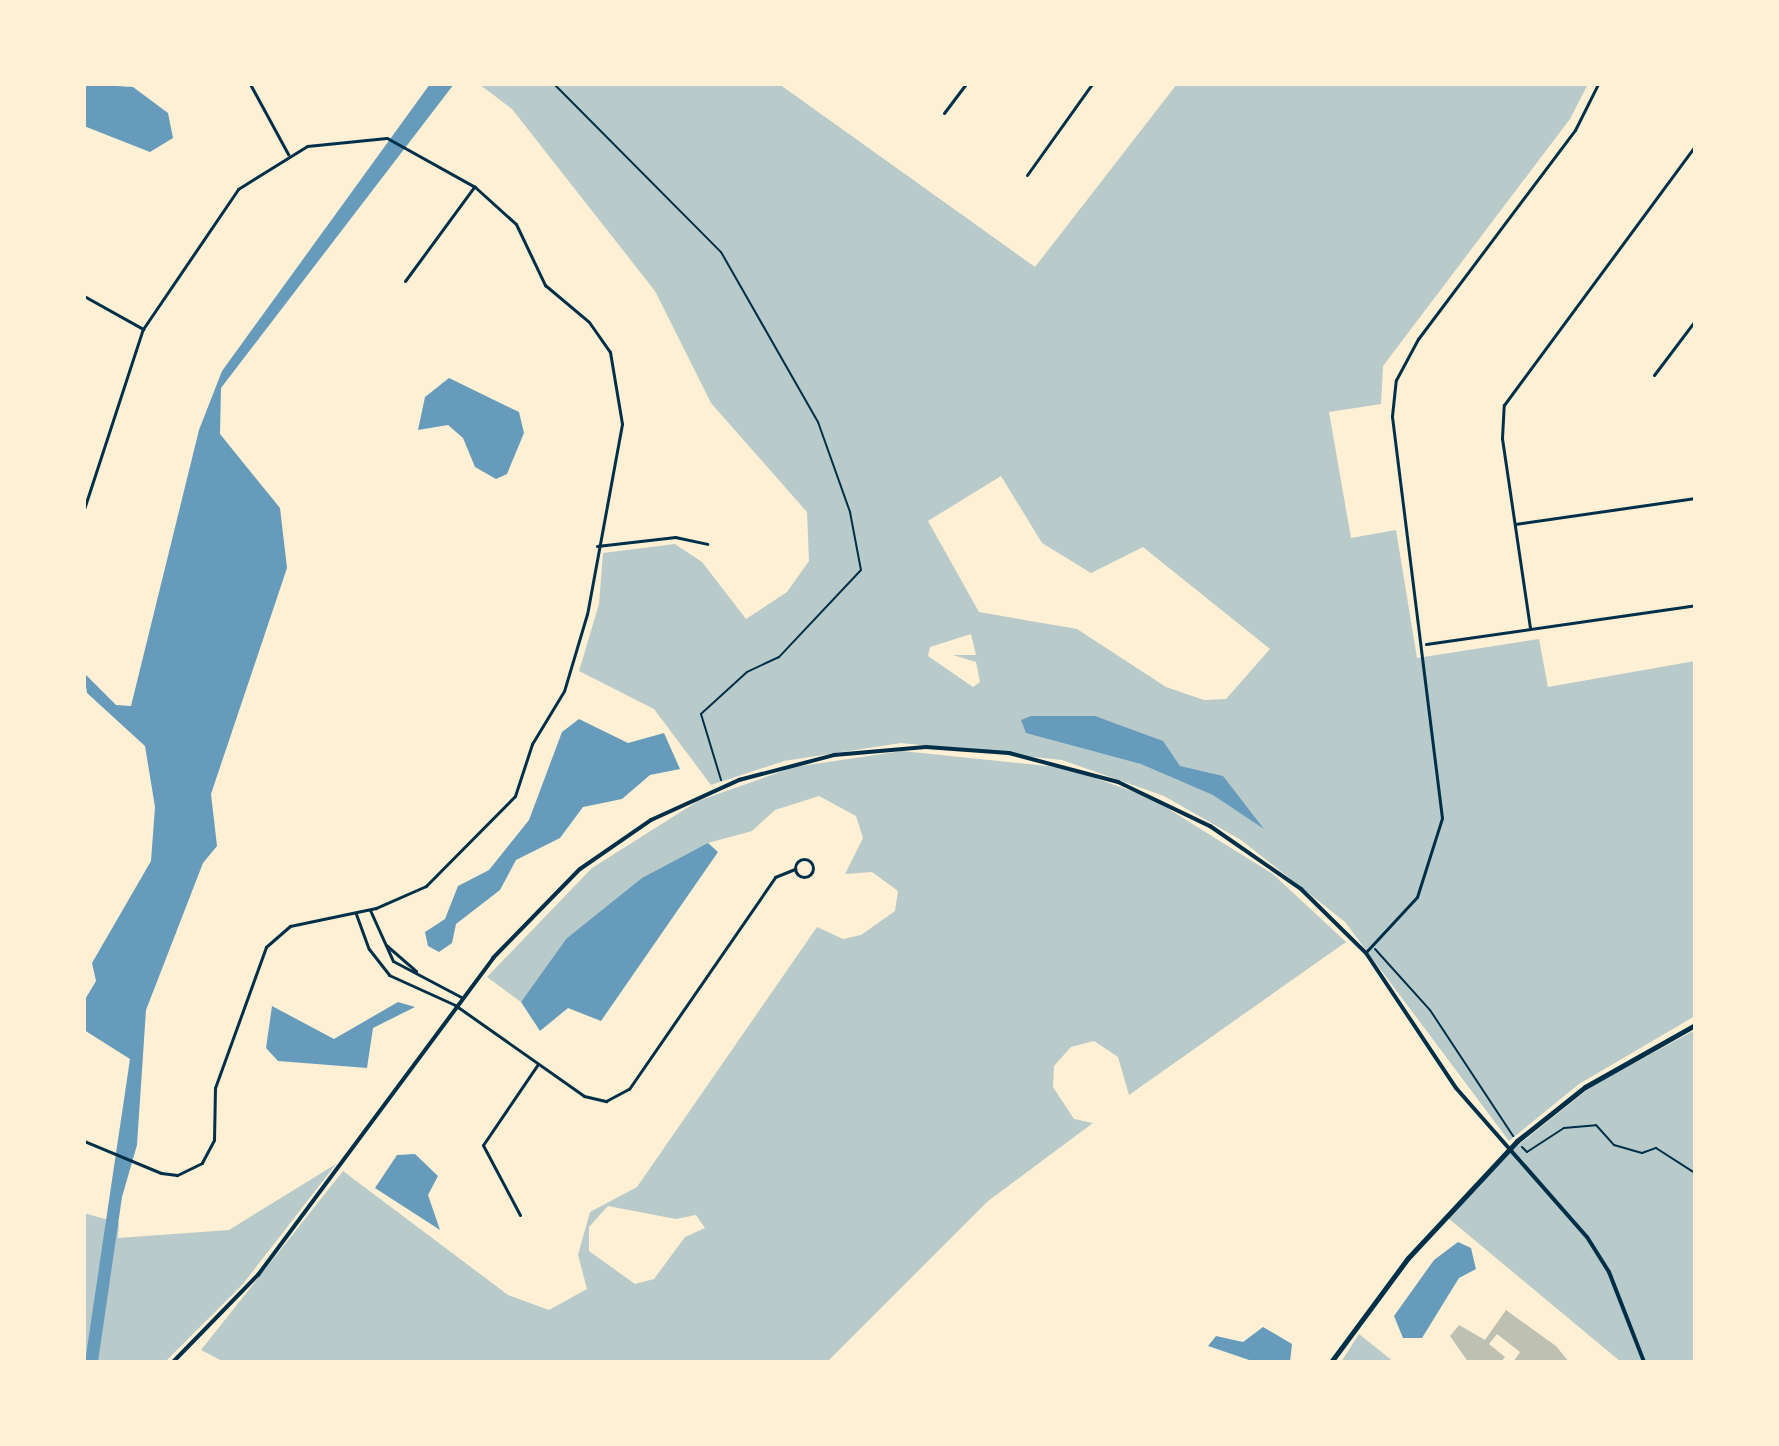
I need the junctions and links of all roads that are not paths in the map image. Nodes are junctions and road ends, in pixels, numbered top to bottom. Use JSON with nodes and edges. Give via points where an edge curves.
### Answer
{"nodes":[{"id":1,"x":250,"y":84,"type":"edge"},
{"id":2,"x":966,"y":84,"type":"edge"},
{"id":3,"x":1092,"y":84,"type":"edge"},
{"id":4,"x":1598,"y":84,"type":"edge"},
{"id":5,"x":944,"y":113,"type":"dead end"},
{"id":6,"x":1695,"y":146,"type":"edge"},
{"id":7,"x":288,"y":154,"type":"junction"},
{"id":8,"x":1027,"y":175,"type":"dead end"},
{"id":9,"x":475,"y":187,"type":"junction"},
{"id":10,"x":405,"y":281,"type":"dead end"},
{"id":11,"x":84,"y":296,"type":"edge"},
{"id":12,"x":1695,"y":320,"type":"edge"},
{"id":13,"x":143,"y":329,"type":"junction"},
{"id":14,"x":1654,"y":375,"type":"dead end"},
{"id":15,"x":1695,"y":498,"type":"edge"},
{"id":16,"x":84,"y":509,"type":"edge"},
{"id":17,"x":1515,"y":524,"type":"junction"},
{"id":18,"x":707,"y":544,"type":"dead end"},
{"id":19,"x":596,"y":546,"type":"junction"},
{"id":20,"x":1695,"y":605,"type":"edge"},
{"id":21,"x":1530,"y":628,"type":"junction"},
{"id":22,"x":1425,"y":644,"type":"junction"},
{"id":23,"x":795,"y":869,"type":"junction"},
{"id":24,"x":370,"y":910,"type":"junction"},
{"id":25,"x":356,"y":914,"type":"junction"},
{"id":26,"x":384,"y":943,"type":"junction"},
{"id":27,"x":1366,"y":953,"type":"junction"},
{"id":28,"x":416,"y":971,"type":"junction"},
{"id":29,"x":461,"y":997,"type":"junction"},
{"id":30,"x":455,"y":1005,"type":"junction"},
{"id":31,"x":1695,"y":1025,"type":"edge"},
{"id":32,"x":538,"y":1064,"type":"junction"},
{"id":33,"x":84,"y":1141,"type":"edge"},
{"id":34,"x":1509,"y":1148,"type":"junction"},
{"id":35,"x":520,"y":1215,"type":"dead end"},
{"id":36,"x":173,"y":1362,"type":"edge"},
{"id":37,"x":1331,"y":1362,"type":"edge"},
{"id":38,"x":1644,"y":1362,"type":"edge"}],
"edges":[{"from":1,"to":7,"type":"street"},
{"from":2,"to":5,"type":"street"},
{"from":3,"to":8,"type":"street"},
{"from":4,"to":22,"type":"street","via":[[1575,130],[1411,348],[1396,380],[1392,416]]},
{"from":6,"to":17,"type":"street","via":[[1507,400],[1501,431]]},
{"from":7,"to":9,"type":"street","via":[[349,136],[387,138],[414,147]]},
{"from":7,"to":13,"type":"street","via":[[225,204]]},
{"from":9,"to":10,"type":"street"},
{"from":9,"to":19,"type":"street","via":[[516,224],[545,285],[589,322],[610,352],[622,424]]},
{"from":11,"to":13,"type":"street"},
{"from":12,"to":14,"type":"street"},
{"from":13,"to":16,"type":"street"},
{"from":15,"to":17,"type":"street"},
{"from":17,"to":21,"type":"street"},
{"from":18,"to":19,"type":"street","via":[[675,537]]},
{"from":19,"to":24,"type":"street","via":[[569,677],[532,744],[515,796],[437,879]]},
{"from":20,"to":21,"type":"street"},
{"from":21,"to":22,"type":"street"},
{"from":22,"to":27,"type":"street","via":[[1441,827],[1417,897]]},
{"from":23,"to":23,"type":"street","via":[[805,877],[813,869],[802,859]]},
{"from":23,"to":32,"type":"street","via":[[772,880],[621,1096],[588,1099]]},
{"from":24,"to":25,"type":"street"},
{"from":24,"to":26,"type":"street"},
{"from":25,"to":30,"type":"street","via":[[378,964]]},
{"from":25,"to":33,"type":"street","via":[[290,926],[256,960],[235,1043],[215,1088],[214,1140],[202,1163],[177,1175],[161,1173]]},
{"from":26,"to":28,"type":"street"},
{"from":26,"to":28,"type":"street","via":[[393,961]]},
{"from":27,"to":29,"type":"street","via":[[1301,889],[1227,836],[1139,790],[1057,763],[996,751],[889,748],[802,761],[723,785],[651,820],[580,869]]},
{"from":27,"to":34,"type":"street","via":[[1451,1081]]},
{"from":28,"to":29,"type":"street"},
{"from":29,"to":30,"type":"street"},
{"from":30,"to":32,"type":"street"},
{"from":30,"to":36,"type":"street","via":[[258,1275]]},
{"from":31,"to":34,"type":"main road","via":[[1585,1087]]},
{"from":32,"to":35,"type":"street","via":[[483,1145]]},
{"from":34,"to":37,"type":"main road","via":[[1401,1266]]},
{"from":34,"to":38,"type":"street","via":[[1599,1255]]}]}
